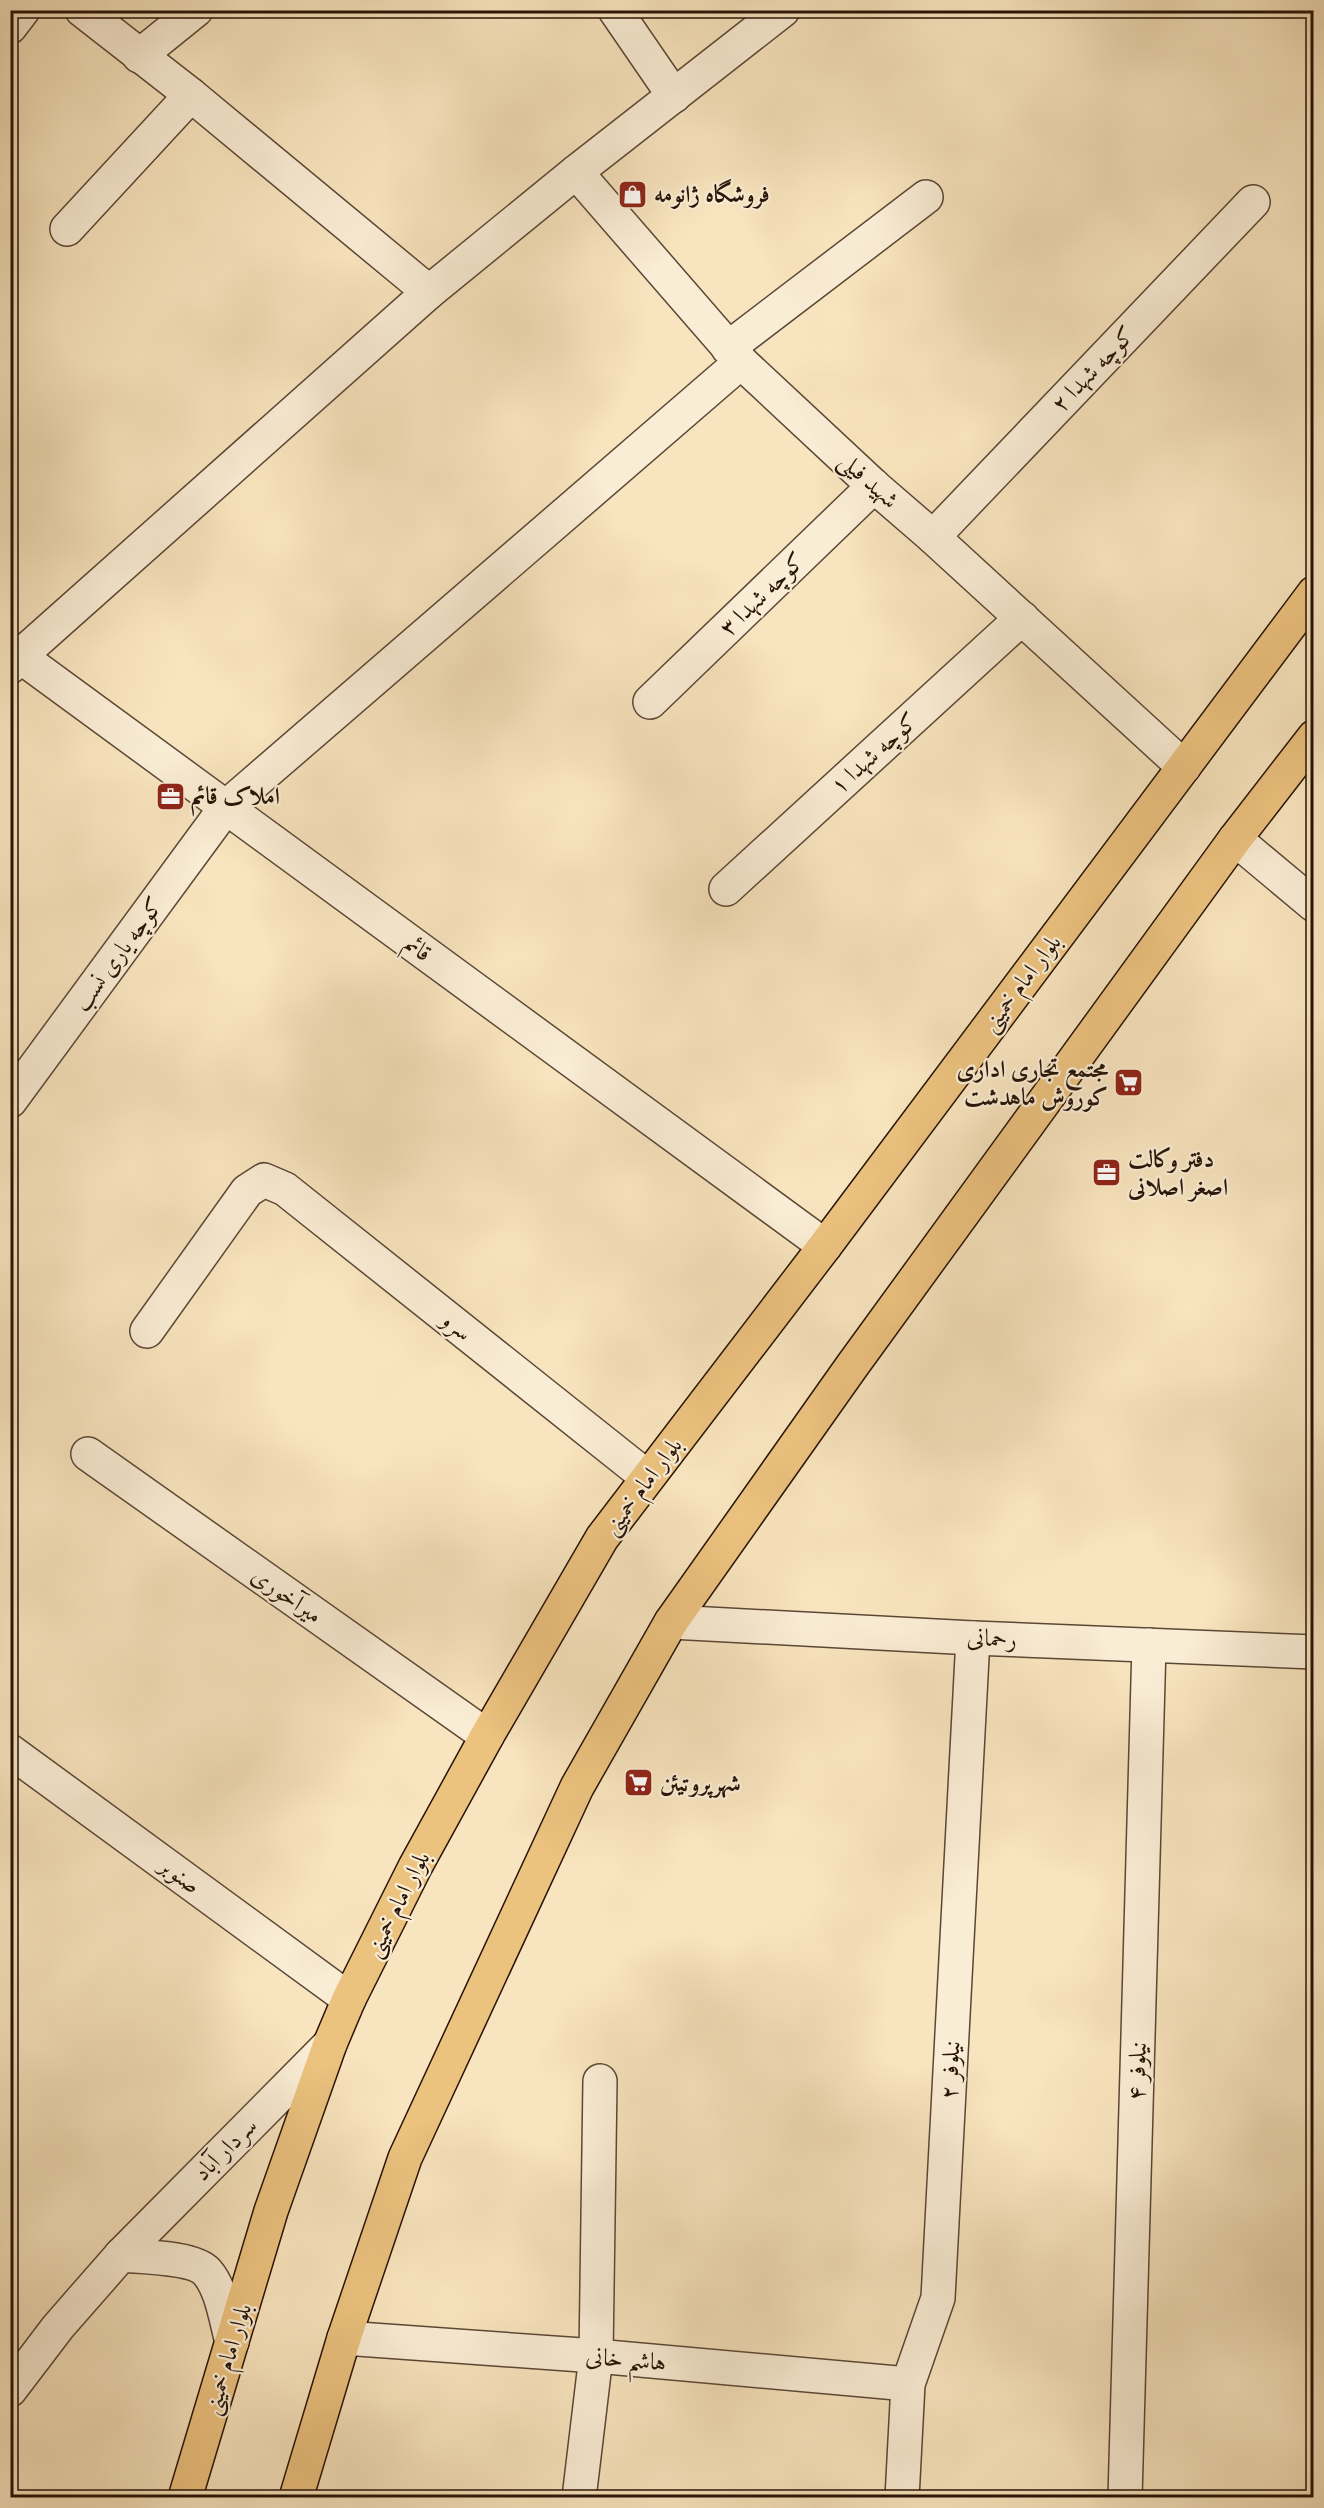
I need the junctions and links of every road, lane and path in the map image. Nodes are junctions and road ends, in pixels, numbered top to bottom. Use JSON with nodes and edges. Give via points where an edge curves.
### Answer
{"nodes":[{"id":1,"x":24,"y":10,"type":"edge"},
{"id":2,"x":82,"y":10,"type":"edge"},
{"id":3,"x":196,"y":10,"type":"edge"},
{"id":4,"x":615,"y":10,"type":"edge"},
{"id":5,"x":783,"y":10,"type":"edge"},
{"id":6,"x":10,"y":27,"type":"edge"},
{"id":7,"x":139,"y":56,"type":"junction"},
{"id":8,"x":191,"y":95,"type":"junction"},
{"id":9,"x":674,"y":96,"type":"junction"},
{"id":10,"x":576,"y":172,"type":"junction"},
{"id":11,"x":926,"y":197,"type":"dead end"},
{"id":12,"x":1253,"y":202,"type":"dead end"},
{"id":13,"x":67,"y":229,"type":"dead end"},
{"id":14,"x":429,"y":292,"type":"junction"},
{"id":15,"x":734,"y":355,"type":"junction"},
{"id":16,"x":874,"y":486,"type":"junction"},
{"id":17,"x":933,"y":537,"type":"junction"},
{"id":18,"x":1314,"y":593,"type":"edge"},
{"id":19,"x":1022,"y":618,"type":"junction"},
{"id":20,"x":14,"y":657,"type":"edge"},
{"id":21,"x":650,"y":702,"type":"dead end"},
{"id":22,"x":1314,"y":737,"type":"edge"},
{"id":23,"x":1184,"y":767,"type":"junction"},
{"id":24,"x":225,"y":807,"type":"junction"},
{"id":25,"x":1235,"y":839,"type":"junction"},
{"id":26,"x":726,"y":889,"type":"dead end"},
{"id":27,"x":1314,"y":905,"type":"edge"},
{"id":28,"x":10,"y":1101,"type":"edge"},
{"id":29,"x":825,"y":1246,"type":"junction"},
{"id":30,"x":147,"y":1331,"type":"dead end"},
{"id":31,"x":88,"y":1454,"type":"dead end"},
{"id":32,"x":647,"y":1477,"type":"junction"},
{"id":33,"x":671,"y":1622,"type":"junction"},
{"id":34,"x":973,"y":1638,"type":"junction"},
{"id":35,"x":1149,"y":1645,"type":"junction"},
{"id":36,"x":1314,"y":1652,"type":"edge"},
{"id":37,"x":487,"y":1736,"type":"junction"},
{"id":38,"x":10,"y":1751,"type":"edge"},
{"id":39,"x":349,"y":1999,"type":"junction"},
{"id":40,"x":330,"y":2044,"type":"junction"},
{"id":41,"x":600,"y":2081,"type":"dead end"},
{"id":42,"x":121,"y":2255,"type":"junction"},
{"id":43,"x":344,"y":2338,"type":"junction"},
{"id":44,"x":231,"y":2343,"type":"junction"},
{"id":45,"x":596,"y":2356,"type":"junction"},
{"id":46,"x":909,"y":2384,"type":"junction"},
{"id":47,"x":10,"y":2390,"type":"edge"},
{"id":48,"x":184,"y":2498,"type":"edge"},
{"id":49,"x":296,"y":2498,"type":"edge"},
{"id":50,"x":579,"y":2498,"type":"edge"},
{"id":51,"x":902,"y":2498,"type":"edge"},
{"id":52,"x":1125,"y":2498,"type":"edge"}],
"edges":[{"from":1,"to":6,"type":"street"},
{"from":2,"to":7,"type":"street"},
{"from":3,"to":7,"type":"street"},
{"from":4,"to":9,"type":"street"},
{"from":5,"to":9,"type":"street"},
{"from":7,"to":8,"type":"street"},
{"from":8,"to":13,"type":"street"},
{"from":8,"to":14,"type":"street"},
{"from":9,"to":10,"type":"street"},
{"from":10,"to":14,"type":"street"},
{"from":10,"to":15,"type":"street","name":"شهید فیلی"},
{"from":11,"to":15,"type":"street","name":"کوچه یاری نسب"},
{"from":12,"to":17,"type":"street","name":"کوچه شهدا ۲"},
{"from":14,"to":20,"type":"street"},
{"from":15,"to":16,"type":"street","name":"شهید فیلی"},
{"from":15,"to":24,"type":"street","name":"کوچه یاری نسب"},
{"from":16,"to":17,"type":"street","name":"شهید فیلی"},
{"from":16,"to":21,"type":"street","name":"کوچه شهدا ۳"},
{"from":17,"to":19,"type":"street","name":"شهید فیلی"},
{"from":18,"to":23,"type":"main road","name":"بلوار امام خمینی"},
{"from":19,"to":23,"type":"street","name":"شهید فیلی"},
{"from":19,"to":26,"type":"street","name":"کوچه شهدا ۱"},
{"from":20,"to":24,"type":"street","name":"قائم"},
{"from":22,"to":25,"type":"main road"},
{"from":23,"to":29,"type":"main road","name":"بلوار امام خمینی"},
{"from":24,"to":28,"type":"street","name":"کوچه یاری نسب"},
{"from":24,"to":29,"type":"street","name":"قائم"},
{"from":25,"to":27,"type":"street"},
{"from":25,"to":33,"type":"main road"},
{"from":29,"to":32,"type":"main road","name":"بلوار امام خمینی"},
{"from":30,"to":32,"type":"street","name":"سرو","via":[[247,1191],[264,1180],[285,1189]]},
{"from":31,"to":37,"type":"street","name":"میرآخوری"},
{"from":32,"to":37,"type":"main road","name":"بلوار امام خمینی","via":[[602,1538]]},
{"from":33,"to":34,"type":"street","name":"رحمانی"},
{"from":33,"to":43,"type":"main road","via":[[577,1787],[405,2158]]},
{"from":34,"to":35,"type":"street","name":"رحمانی"},
{"from":34,"to":46,"type":"street","name":"نیلوفر ۲","via":[[938,2298]]},
{"from":35,"to":36,"type":"street","name":"رحمانی"},
{"from":35,"to":52,"type":"street","name":"نیلوفر ۴"},
{"from":37,"to":39,"type":"main road","name":"بلوار امام خمینی"},
{"from":38,"to":39,"type":"street","name":"صنوبر"},
{"from":39,"to":40,"type":"main road","name":"بلوار امام خمینی"},
{"from":40,"to":42,"type":"street","name":"سردار آباد"},
{"from":40,"to":44,"type":"main road","name":"بلوار امام خمینی","via":[[271,2211]]},
{"from":41,"to":45,"type":"street"},
{"from":42,"to":44,"type":"street","via":[[189,2262],[207,2270],[216,2287]]},
{"from":42,"to":47,"type":"street","name":"سردار آباد"},
{"from":43,"to":45,"type":"street","name":"هاشم خانی"},
{"from":43,"to":49,"type":"main road"},
{"from":44,"to":48,"type":"main road","name":"بلوار امام خمینی"},
{"from":45,"to":46,"type":"street","name":"هاشم خانی"},
{"from":45,"to":50,"type":"street"},
{"from":46,"to":51,"type":"street","name":"نیلوفر ۲"}]}
